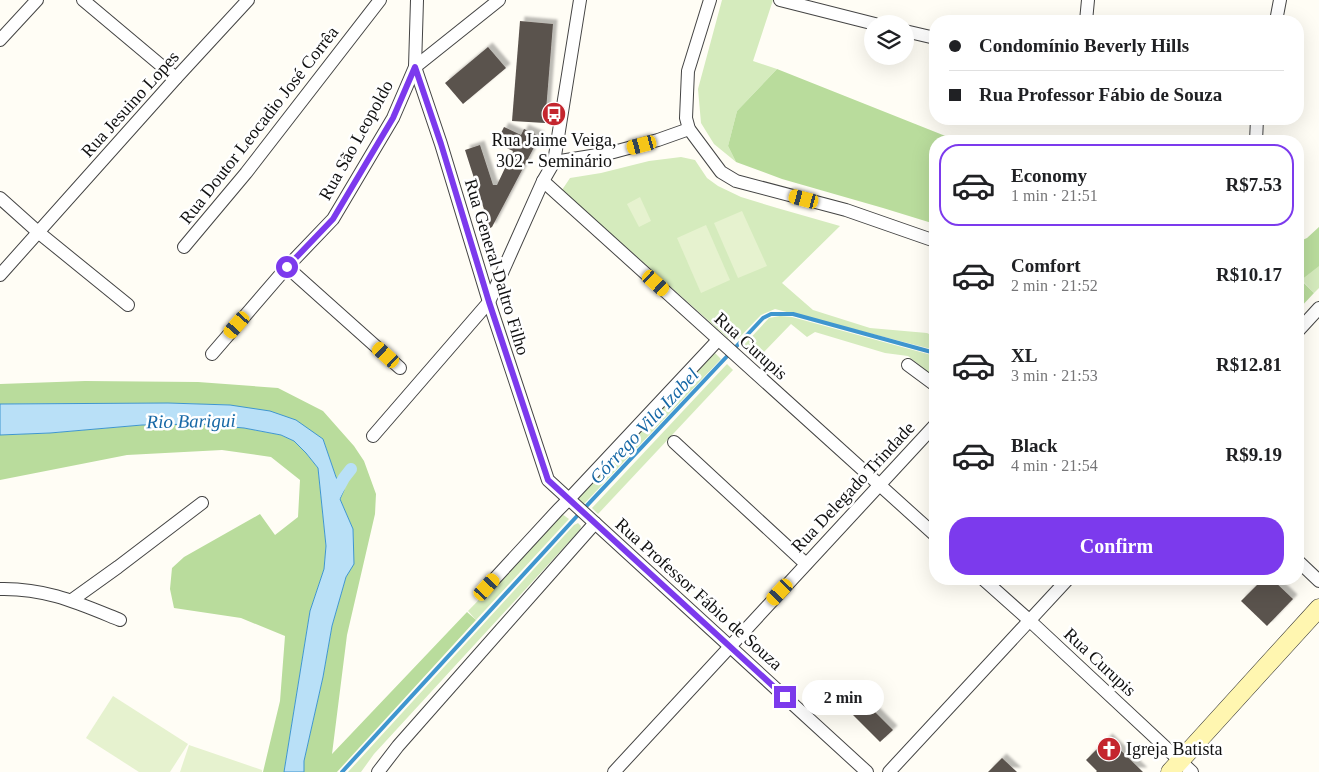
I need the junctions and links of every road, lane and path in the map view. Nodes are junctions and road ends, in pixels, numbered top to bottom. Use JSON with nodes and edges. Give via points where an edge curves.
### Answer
{"nodes":[{"id":1,"x":37,"y":0,"type":"edge"},
{"id":2,"x":83,"y":0,"type":"edge"},
{"id":3,"x":248,"y":0,"type":"edge"},
{"id":4,"x":380,"y":0,"type":"edge"},
{"id":5,"x":417,"y":0,"type":"edge"},
{"id":6,"x":499,"y":0,"type":"edge"},
{"id":7,"x":580,"y":0,"type":"edge"},
{"id":8,"x":710,"y":0,"type":"edge"},
{"id":9,"x":780,"y":0,"type":"edge"},
{"id":10,"x":1088,"y":0,"type":"edge"},
{"id":11,"x":1280,"y":0,"type":"edge"},
{"id":12,"x":1087,"y":15,"type":"edge"},
{"id":13,"x":1277,"y":15,"type":"edge"},
{"id":14,"x":864,"y":21,"type":"edge"},
{"id":15,"x":914,"y":33,"type":"edge"},
{"id":16,"x":929,"y":37,"type":"edge"},
{"id":17,"x":0,"y":40,"type":"edge"},
{"id":18,"x":415,"y":67,"type":"junction"},
{"id":19,"x":176,"y":78,"type":"junction"},
{"id":20,"x":689,"y":129,"type":"junction"},
{"id":21,"x":554,"y":162,"type":"junction"},
{"id":22,"x":543,"y":182,"type":"junction"},
{"id":23,"x":0,"y":198,"type":"edge"},
{"id":24,"x":38,"y":232,"type":"junction"},
{"id":25,"x":929,"y":240,"type":"edge"},
{"id":26,"x":184,"y":247,"type":"dead end"},
{"id":27,"x":287,"y":267,"type":"junction"},
{"id":28,"x":0,"y":275,"type":"edge"},
{"id":29,"x":489,"y":302,"type":"junction"},
{"id":30,"x":128,"y":305,"type":"dead end"},
{"id":31,"x":1319,"y":308,"type":"edge"},
{"id":32,"x":1304,"y":324,"type":"edge"},
{"id":33,"x":721,"y":342,"type":"junction"},
{"id":34,"x":212,"y":354,"type":"dead end"},
{"id":35,"x":908,"y":365,"type":"dead end"},
{"id":36,"x":400,"y":368,"type":"dead end"},
{"id":37,"x":929,"y":381,"type":"edge"},
{"id":38,"x":929,"y":431,"type":"edge"},
{"id":39,"x":373,"y":436,"type":"dead end"},
{"id":40,"x":674,"y":442,"type":"dead end"},
{"id":41,"x":879,"y":485,"type":"junction"},
{"id":42,"x":202,"y":502,"type":"dead end"},
{"id":43,"x":572,"y":502,"type":"junction"},
{"id":44,"x":591,"y":519,"type":"junction"},
{"id":45,"x":929,"y":530,"type":"edge"},
{"id":46,"x":806,"y":564,"type":"junction"},
{"id":47,"x":1304,"y":567,"type":"edge"},
{"id":48,"x":1319,"y":581,"type":"edge"},
{"id":49,"x":990,"y":585,"type":"edge"},
{"id":50,"x":1062,"y":585,"type":"edge"},
{"id":51,"x":487,"y":587,"type":"dead end"},
{"id":52,"x":0,"y":589,"type":"edge"},
{"id":53,"x":72,"y":600,"type":"junction"},
{"id":54,"x":1319,"y":608,"type":"edge"},
{"id":55,"x":120,"y":620,"type":"dead end"},
{"id":56,"x":1029,"y":620,"type":"junction"},
{"id":57,"x":730,"y":646,"type":"junction"},
{"id":58,"x":1180,"y":768,"type":"edge"},
{"id":59,"x":378,"y":772,"type":"edge"},
{"id":60,"x":614,"y":772,"type":"edge"},
{"id":61,"x":867,"y":772,"type":"edge"},
{"id":62,"x":889,"y":772,"type":"edge"}],
"edges":[{"from":1,"to":17,"type":"street"},
{"from":2,"to":19,"type":"street"},
{"from":3,"to":19,"type":"street","name":"Rua Jesuino Lopes"},
{"from":4,"to":26,"type":"street","name":"Rua Doutor Leocadio José Corrêa","via":[[246,173]]},
{"from":5,"to":18,"type":"street","name":"Rua General Daltro Filho"},
{"from":6,"to":18,"type":"street","name":"Rua São Leopoldo"},
{"from":7,"to":21,"type":"street"},
{"from":8,"to":20,"type":"street","via":[[688,71],[686,118]]},
{"from":9,"to":14,"type":"street"},
{"from":10,"to":12,"type":"street"},
{"from":11,"to":13,"type":"street"},
{"from":15,"to":16,"type":"street"},
{"from":18,"to":27,"type":"street","name":"Rua São Leopoldo","via":[[393,118],[333,219]]},
{"from":18,"to":29,"type":"street","name":"Rua General Daltro Filho"},
{"from":19,"to":24,"type":"street","name":"Rua Jesuino Lopes"},
{"from":20,"to":21,"type":"street","via":[[610,153]]},
{"from":20,"to":25,"type":"street","via":[[721,172],[736,181],[846,210]]},
{"from":21,"to":22,"type":"street"},
{"from":22,"to":29,"type":"street"},
{"from":22,"to":33,"type":"street","name":"Rua Curupis"},
{"from":23,"to":24,"type":"street"},
{"from":24,"to":28,"type":"street","name":"Rua Jesuino Lopes"},
{"from":24,"to":30,"type":"street"},
{"from":27,"to":34,"type":"street","name":"Rua São Leopoldo"},
{"from":27,"to":36,"type":"street"},
{"from":29,"to":39,"type":"street"},
{"from":29,"to":43,"type":"street","name":"Rua General Daltro Filho","via":[[548,480]]},
{"from":31,"to":32,"type":"street"},
{"from":33,"to":41,"type":"street","name":"Rua Curupis"},
{"from":33,"to":43,"type":"street"},
{"from":35,"to":37,"type":"street"},
{"from":38,"to":41,"type":"street","name":"Rua Delegado Trindade"},
{"from":40,"to":46,"type":"street"},
{"from":41,"to":45,"type":"street","name":"Rua Curupis"},
{"from":41,"to":46,"type":"street","name":"Rua Delegado Trindade"},
{"from":42,"to":53,"type":"street"},
{"from":43,"to":44,"type":"street","name":"Rua General Daltro Filho"},
{"from":43,"to":51,"type":"street","via":[[558,510]]},
{"from":44,"to":57,"type":"street","name":"Rua Professor Fábio de Souza"},
{"from":44,"to":59,"type":"street"},
{"from":46,"to":57,"type":"street","name":"Rua Delegado Trindade"},
{"from":47,"to":48,"type":"street"},
{"from":49,"to":56,"type":"street","name":"Rua Curupis"},
{"from":50,"to":56,"type":"street"},
{"from":52,"to":53,"type":"street","via":[[47,593]]},
{"from":53,"to":55,"type":"street"},
{"from":54,"to":58,"type":"main road"},
{"from":56,"to":58,"type":"street","name":"Rua Curupis"},
{"from":56,"to":62,"type":"street"},
{"from":57,"to":60,"type":"street","name":"Rua Delegado Trindade"},
{"from":57,"to":61,"type":"street","name":"Rua Professor Fábio de Souza"}]}
